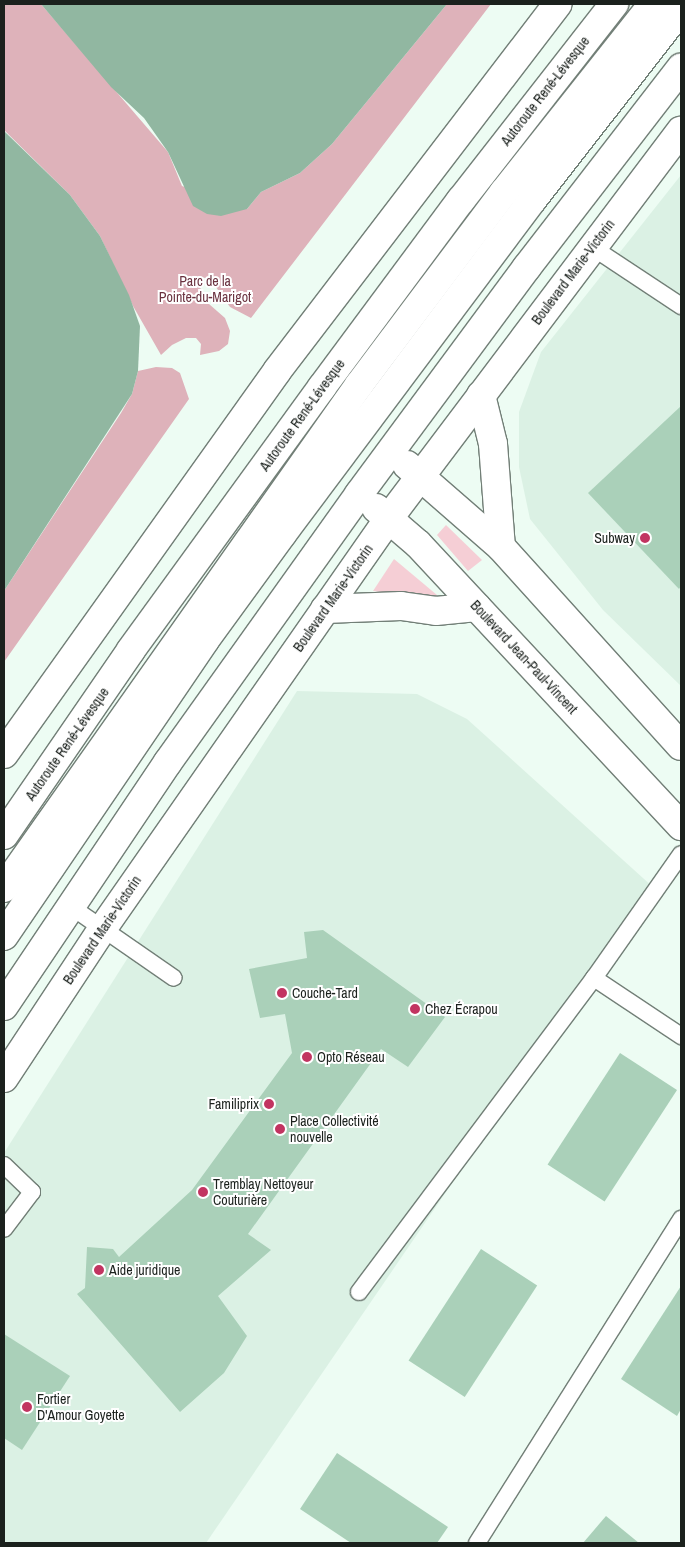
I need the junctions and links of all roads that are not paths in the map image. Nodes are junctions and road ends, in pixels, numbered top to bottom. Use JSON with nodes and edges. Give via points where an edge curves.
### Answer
{"nodes":[{"id":1,"x":558,"y":4,"type":"edge"},
{"id":2,"x":614,"y":4,"type":"edge"},
{"id":3,"x":653,"y":4,"type":"edge"},
{"id":4,"x":681,"y":9,"type":"edge"},
{"id":5,"x":681,"y":68,"type":"edge"},
{"id":6,"x":681,"y":131,"type":"edge"},
{"id":7,"x":592,"y":248,"type":"junction"},
{"id":8,"x":681,"y":306,"type":"edge"},
{"id":9,"x":481,"y":394,"type":"junction"},
{"id":10,"x":390,"y":452,"type":"junction"},
{"id":11,"x":420,"y":475,"type":"junction"},
{"id":12,"x":359,"y":494,"type":"junction"},
{"id":13,"x":389,"y":518,"type":"junction"},
{"id":14,"x":501,"y":547,"type":"junction"},
{"id":15,"x":477,"y":607,"type":"junction"},
{"id":16,"x":325,"y":609,"type":"junction"},
{"id":17,"x":681,"y":746,"type":"edge"},
{"id":18,"x":4,"y":754,"type":"edge"},
{"id":19,"x":681,"y":826,"type":"edge"},
{"id":20,"x":4,"y":835,"type":"edge"},
{"id":21,"x":681,"y":854,"type":"edge"},
{"id":22,"x":4,"y":888,"type":"edge"},
{"id":23,"x":70,"y":906,"type":"junction"},
{"id":24,"x":103,"y":928,"type":"junction"},
{"id":25,"x":4,"y":936,"type":"edge"},
{"id":26,"x":174,"y":978,"type":"dead end"},
{"id":27,"x":594,"y":978,"type":"junction"},
{"id":28,"x":4,"y":1006,"type":"edge"},
{"id":29,"x":681,"y":1036,"type":"edge"},
{"id":30,"x":4,"y":1078,"type":"edge"},
{"id":31,"x":4,"y":1165,"type":"edge"},
{"id":32,"x":681,"y":1219,"type":"edge"},
{"id":33,"x":4,"y":1229,"type":"edge"},
{"id":34,"x":359,"y":1292,"type":"dead end"},
{"id":35,"x":477,"y":1543,"type":"edge"}],
"edges":[{"from":1,"to":18,"type":"main road","via":[[277,371]]},
{"from":2,"to":20,"type":"main road","name":"Autoroute René-Lévesque","via":[[460,200],[327,380],[132,650]]},
{"from":3,"to":22,"type":"main road","via":[[504,192],[359,385]]},
{"from":4,"to":25,"type":"main road","via":[[532,199],[294,517],[205,640]]},
{"from":5,"to":10,"type":"main road"},
{"from":6,"to":7,"type":"main road","name":"Boulevard Marie-Victorin"},
{"from":7,"to":8,"type":"lane"},
{"from":7,"to":9,"type":"main road","name":"Boulevard Marie-Victorin"},
{"from":9,"to":11,"type":"main road","name":"Boulevard Marie-Victorin"},
{"from":9,"to":14,"type":"main road","via":[[493,444]]},
{"from":10,"to":11,"type":"main road"},
{"from":10,"to":12,"type":"main road"},
{"from":11,"to":13,"type":"main road","name":"Boulevard Marie-Victorin"},
{"from":11,"to":14,"type":"main road"},
{"from":12,"to":13,"type":"main road","name":"Boulevard Jean-Paul-Vincent"},
{"from":12,"to":23,"type":"main road"},
{"from":13,"to":15,"type":"main road","name":"Boulevard Jean-Paul-Vincent"},
{"from":13,"to":16,"type":"main road","name":"Boulevard Marie-Victorin"},
{"from":14,"to":17,"type":"main road"},
{"from":15,"to":16,"type":"main road","via":[[436,611],[401,606]]},
{"from":15,"to":19,"type":"main road","name":"Boulevard Jean-Paul-Vincent"},
{"from":16,"to":24,"type":"main road","name":"Boulevard Marie-Victorin"},
{"from":21,"to":27,"type":"lane"},
{"from":23,"to":24,"type":"lane"},
{"from":23,"to":28,"type":"main road"},
{"from":24,"to":26,"type":"lane"},
{"from":24,"to":30,"type":"main road","name":"Boulevard Marie-Victorin"},
{"from":27,"to":29,"type":"lane"},
{"from":27,"to":34,"type":"lane"},
{"from":31,"to":33,"type":"lane","via":[[32,1192]]},
{"from":32,"to":35,"type":"lane"}]}
